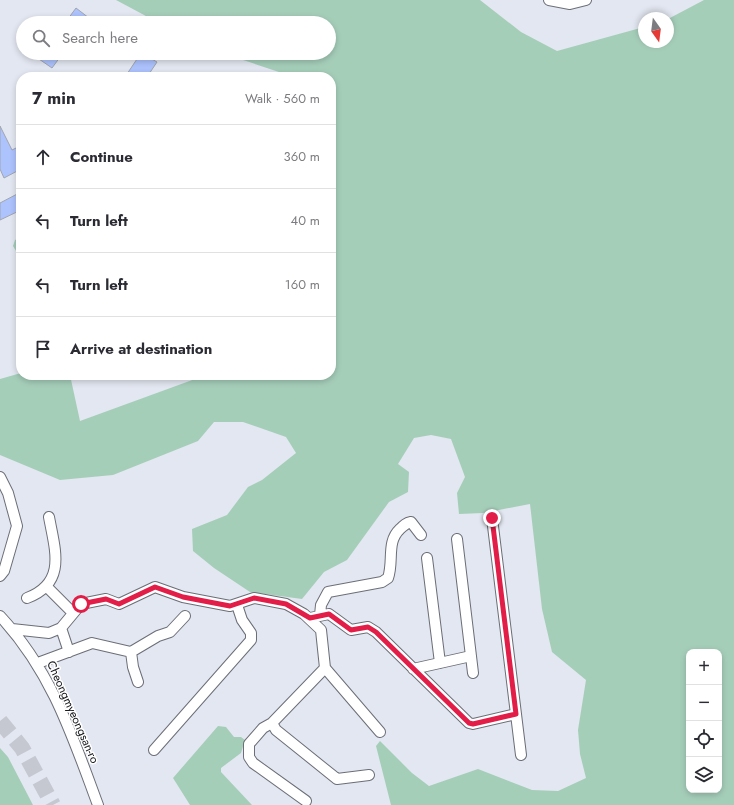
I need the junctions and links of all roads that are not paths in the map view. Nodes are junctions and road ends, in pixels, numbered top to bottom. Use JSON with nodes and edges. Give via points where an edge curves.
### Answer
{"nodes":[{"id":1,"x":549,"y":0,"type":"edge"},
{"id":2,"x":586,"y":0,"type":"edge"},
{"id":3,"x":0,"y":478,"type":"edge"},
{"id":4,"x":50,"y":517,"type":"dead end"},
{"id":5,"x":492,"y":518,"type":"dead end"},
{"id":6,"x":421,"y":535,"type":"dead end"},
{"id":7,"x":457,"y":539,"type":"dead end"},
{"id":8,"x":427,"y":558,"type":"dead end"},
{"id":9,"x":0,"y":576,"type":"edge"},
{"id":10,"x":46,"y":586,"type":"junction"},
{"id":11,"x":27,"y":598,"type":"dead end"},
{"id":12,"x":237,"y":605,"type":"junction"},
{"id":13,"x":73,"y":614,"type":"junction"},
{"id":14,"x":0,"y":616,"type":"edge"},
{"id":15,"x":185,"y":616,"type":"dead end"},
{"id":16,"x":320,"y":616,"type":"junction"},
{"id":17,"x":310,"y":618,"type":"junction"},
{"id":18,"x":61,"y":628,"type":"junction"},
{"id":19,"x":12,"y":629,"type":"junction"},
{"id":20,"x":70,"y":652,"type":"junction"},
{"id":21,"x":131,"y":652,"type":"junction"},
{"id":22,"x":471,"y":656,"type":"junction"},
{"id":23,"x":38,"y":663,"type":"junction"},
{"id":24,"x":440,"y":663,"type":"junction"},
{"id":25,"x":325,"y":668,"type":"junction"},
{"id":26,"x":413,"y":669,"type":"junction"},
{"id":27,"x":473,"y":673,"type":"dead end"},
{"id":28,"x":138,"y":682,"type":"dead end"},
{"id":29,"x":516,"y":714,"type":"junction"},
{"id":30,"x":272,"y":724,"type":"junction"},
{"id":31,"x":380,"y":732,"type":"dead end"},
{"id":32,"x":154,"y":750,"type":"dead end"},
{"id":33,"x":521,"y":755,"type":"dead end"},
{"id":34,"x":369,"y":775,"type":"dead end"},
{"id":35,"x":306,"y":800,"type":"dead end"},
{"id":36,"x":98,"y":805,"type":"edge"}],
"edges":[{"from":1,"to":2,"type":"street","via":[[570,4]]},
{"from":3,"to":9,"type":"street","via":[[8,493],[17,526]]},
{"from":4,"to":10,"type":"street","via":[[56,564]]},
{"from":5,"to":29,"type":"street"},
{"from":6,"to":16,"type":"street","via":[[411,522],[407,523],[397,532],[391,547],[388,578],[382,582],[328,592],[321,605]]},
{"from":7,"to":22,"type":"street"},
{"from":8,"to":24,"type":"street"},
{"from":10,"to":11,"type":"street"},
{"from":10,"to":13,"type":"street"},
{"from":12,"to":13,"type":"street","via":[[230,606],[183,597],[155,587],[119,604],[106,599],[81,604]]},
{"from":12,"to":17,"type":"street","via":[[254,598],[291,605]]},
{"from":12,"to":32,"type":"street","via":[[242,620],[251,633],[251,640]]},
{"from":13,"to":18,"type":"street"},
{"from":14,"to":19,"type":"street","name":"Cheongmyeongsan-ro"},
{"from":15,"to":21,"type":"street","via":[[170,632]]},
{"from":16,"to":17,"type":"street"},
{"from":16,"to":26,"type":"street","via":[[329,614],[351,630],[368,627]]},
{"from":17,"to":25,"type":"street","via":[[321,630]]},
{"from":18,"to":19,"type":"street","via":[[44,633]]},
{"from":18,"to":20,"type":"street"},
{"from":19,"to":23,"type":"street","name":"Cheongmyeongsan-ro"},
{"from":20,"to":21,"type":"street","via":[[92,643]]},
{"from":20,"to":23,"type":"street"},
{"from":21,"to":28,"type":"street"},
{"from":22,"to":24,"type":"street"},
{"from":22,"to":27,"type":"street"},
{"from":23,"to":36,"type":"street","name":"Cheongmyeongsan-ro","via":[[77,746]]},
{"from":24,"to":26,"type":"street"},
{"from":25,"to":30,"type":"street"},
{"from":25,"to":31,"type":"street"},
{"from":26,"to":29,"type":"street","via":[[469,723]]},
{"from":29,"to":33,"type":"street"},
{"from":30,"to":34,"type":"street","via":[[337,779]]},
{"from":30,"to":35,"type":"street","via":[[263,728],[250,742],[251,760]]}]}
